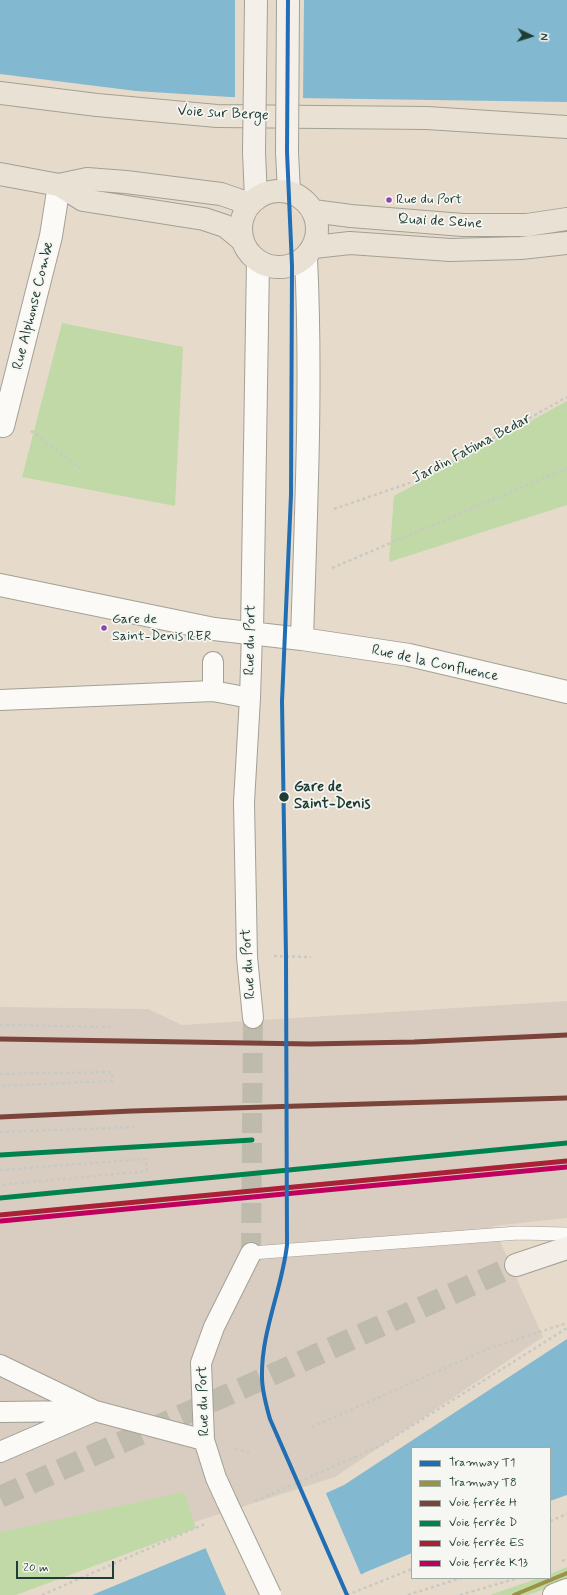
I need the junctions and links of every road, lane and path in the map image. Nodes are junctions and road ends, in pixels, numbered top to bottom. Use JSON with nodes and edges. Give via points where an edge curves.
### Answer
{"nodes":[{"id":1,"x":256,"y":0,"type":"edge"},
{"id":2,"x":288,"y":0,"type":"edge"},
{"id":3,"x":0,"y":93,"type":"edge"},
{"id":4,"x":567,"y":127,"type":"edge"},
{"id":5,"x":0,"y":174,"type":"edge"},
{"id":6,"x":59,"y":185,"type":"junction"},
{"id":7,"x":289,"y":192,"type":"junction"},
{"id":8,"x":253,"y":202,"type":"junction"},
{"id":9,"x":313,"y":210,"type":"junction"},
{"id":10,"x":567,"y":220,"type":"edge"},
{"id":11,"x":242,"y":240,"type":"junction"},
{"id":12,"x":567,"y":243,"type":"edge"},
{"id":13,"x":310,"y":252,"type":"junction"},
{"id":14,"x":258,"y":261,"type":"junction"},
{"id":15,"x":567,"y":397,"type":"edge"},
{"id":16,"x":3,"y":426,"type":"joint"},
{"id":17,"x":80,"y":468,"type":"dead end"},
{"id":18,"x":567,"y":468,"type":"edge"},
{"id":19,"x":306,"y":519,"type":"junction"},
{"id":20,"x":304,"y":580,"type":"junction"},
{"id":21,"x":0,"y":585,"type":"edge"},
{"id":22,"x":252,"y":633,"type":"junction"},
{"id":23,"x":302,"y":639,"type":"junction"},
{"id":24,"x":213,"y":662,"type":"dead end"},
{"id":25,"x":213,"y":691,"type":"junction"},
{"id":26,"x":567,"y":692,"type":"edge"},
{"id":27,"x":250,"y":698,"type":"junction"},
{"id":28,"x":0,"y":700,"type":"edge"},
{"id":29,"x":246,"y":957,"type":"junction"},
{"id":30,"x":311,"y":957,"type":"dead end"},
{"id":31,"x":252,"y":1018,"type":"tunnel mouth"},
{"id":32,"x":0,"y":1025,"type":"edge"},
{"id":33,"x":113,"y":1027,"type":"dead end"},
{"id":34,"x":0,"y":1074,"type":"edge"},
{"id":35,"x":0,"y":1086,"type":"edge"},
{"id":36,"x":138,"y":1127,"type":"dead end"},
{"id":37,"x":0,"y":1132,"type":"edge"},
{"id":38,"x":0,"y":1170,"type":"edge"},
{"id":39,"x":0,"y":1185,"type":"edge"},
{"id":40,"x":567,"y":1234,"type":"edge"},
{"id":41,"x":567,"y":1248,"type":"edge"},
{"id":42,"x":251,"y":1252,"type":"joint"},
{"id":43,"x":516,"y":1265,"type":"tunnel mouth"},
{"id":44,"x":567,"y":1322,"type":"edge"},
{"id":45,"x":567,"y":1328,"type":"edge"},
{"id":46,"x":0,"y":1365,"type":"edge"},
{"id":47,"x":95,"y":1411,"type":"junction"},
{"id":48,"x":0,"y":1412,"type":"edge"},
{"id":49,"x":312,"y":1427,"type":"dead end"},
{"id":50,"x":204,"y":1440,"type":"junction"},
{"id":51,"x":0,"y":1452,"type":"edge"},
{"id":52,"x":252,"y":1503,"type":"dead end"},
{"id":53,"x":567,"y":1514,"type":"edge"},
{"id":54,"x":551,"y":1521,"type":"edge"},
{"id":55,"x":210,"y":1522,"type":"dead end"},
{"id":56,"x":411,"y":1569,"type":"edge"},
{"id":57,"x":458,"y":1579,"type":"edge"},
{"id":58,"x":515,"y":1579,"type":"edge"},
{"id":59,"x":567,"y":1590,"type":"edge"},
{"id":60,"x":42,"y":1595,"type":"edge"},
{"id":61,"x":271,"y":1595,"type":"edge"},
{"id":62,"x":347,"y":1595,"type":"edge"},
{"id":63,"x":410,"y":1595,"type":"edge"},
{"id":64,"x":460,"y":1595,"type":"edge"},
{"id":65,"x":554,"y":1595,"type":"edge"}],
"edges":[{"from":1,"to":8,"type":"main road","bridge":true},
{"from":2,"to":7,"type":"main road","bridge":true},
{"from":3,"to":4,"type":"main road","name":"Voie sur Berge","via":[[217,116],[427,118]]},
{"from":5,"to":6,"type":"main road"},
{"from":6,"to":8,"type":"main road","via":[[87,179],[126,182],[221,194]]},
{"from":6,"to":11,"type":"main road","via":[[83,200],[204,219],[225,226]]},
{"from":6,"to":16,"type":"street","name":"Rue Alphonse Combe","via":[[51,236]]},
{"from":7,"to":8,"type":"main road","via":[[271,192]]},
{"from":7,"to":9,"type":"main road","via":[[305,201]]},
{"from":8,"to":11,"type":"main road","via":[[243,215]]},
{"from":9,"to":10,"type":"main road","name":"Quai de Seine","via":[[351,216],[463,225],[527,226]]},
{"from":9,"to":13,"type":"main road","via":[[318,222],[318,235]]},
{"from":11,"to":14,"type":"main road","via":[[248,252]]},
{"from":12,"to":13,"type":"main road","name":"Quai de Seine","via":[[521,248],[450,250],[350,243]]},
{"from":13,"to":14,"type":"main road","via":[[295,265],[282,268],[270,267]]},
{"from":13,"to":19,"type":"street"},
{"from":14,"to":22,"type":"street","name":"Rue du Port"},
{"from":15,"to":19,"type":"path","name":"Jardin Fatima Bedar","via":[[421,479]]},
{"from":16,"to":17,"type":"path","via":[[24,426]]},
{"from":18,"to":20,"type":"path"},
{"from":19,"to":20,"type":"street"},
{"from":20,"to":23,"type":"street"},
{"from":21,"to":22,"type":"street","name":"Rue de la Confluence","via":[[214,628]]},
{"from":22,"to":23,"type":"street","name":"Rue de la Confluence"},
{"from":22,"to":27,"type":"street","name":"Rue du Port"},
{"from":23,"to":26,"type":"street","name":"Rue de la Confluence","via":[[409,655]]},
{"from":24,"to":25,"type":"street"},
{"from":25,"to":27,"type":"street"},
{"from":25,"to":28,"type":"street"},
{"from":27,"to":29,"type":"street","name":"Rue du Port","via":[[244,802]]},
{"from":29,"to":30,"type":"path"},
{"from":29,"to":31,"type":"street","name":"Rue du Port"},
{"from":32,"to":33,"type":"path"},
{"from":34,"to":35,"type":"path","via":[[112,1072],[112,1081]]},
{"from":36,"to":37,"type":"path"},
{"from":38,"to":39,"type":"path","via":[[146,1159],[147,1171]]},
{"from":40,"to":42,"type":"lane","via":[[518,1233]]},
{"from":41,"to":43,"type":"main road"},
{"from":42,"to":50,"type":"street","name":"Rue du Port","via":[[214,1327],[201,1363]]},
{"from":44,"to":49,"type":"path","via":[[490,1348]]},
{"from":45,"to":52,"type":"path","via":[[380,1446]]},
{"from":46,"to":47,"type":"street"},
{"from":47,"to":48,"type":"street"},
{"from":47,"to":50,"type":"street"},
{"from":47,"to":51,"type":"street"},
{"from":50,"to":61,"type":"street","name":"Rue du Port","bridge":true,"via":[[216,1478]]},
{"from":53,"to":54,"type":"path"},
{"from":55,"to":60,"type":"path"},
{"from":56,"to":62,"type":"path"},
{"from":57,"to":63,"type":"path"},
{"from":58,"to":64,"type":"path"},
{"from":59,"to":65,"type":"street"}]}
